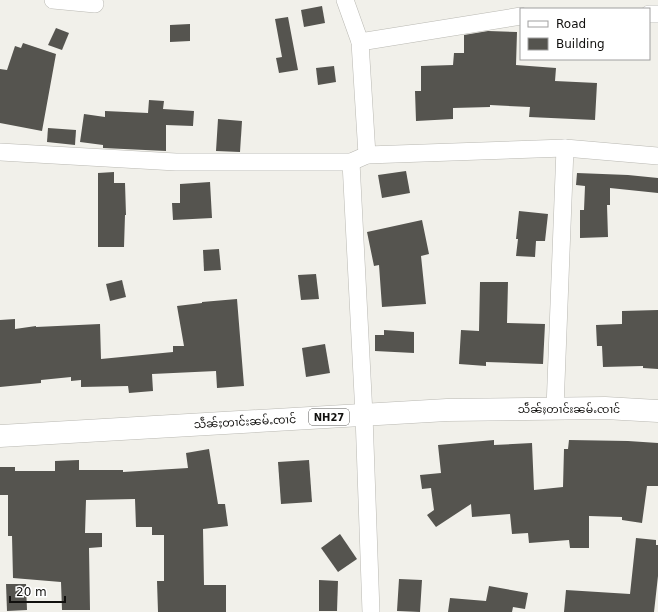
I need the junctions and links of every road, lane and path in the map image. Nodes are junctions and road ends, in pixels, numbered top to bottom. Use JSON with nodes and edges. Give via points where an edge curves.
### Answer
{"nodes":[{"id":1,"x":53,"y":0,"type":"edge"},
{"id":2,"x":345,"y":0,"type":"edge"},
{"id":3,"x":94,"y":4,"type":"dead end"},
{"id":4,"x":520,"y":16,"type":"edge"},
{"id":5,"x":360,"y":42,"type":"junction"},
{"id":6,"x":565,"y":148,"type":"junction"},
{"id":7,"x":0,"y":152,"type":"edge"},
{"id":8,"x":367,"y":155,"type":"junction"},
{"id":9,"x":658,"y":156,"type":"edge"},
{"id":10,"x":351,"y":162,"type":"junction"},
{"id":11,"x":555,"y":409,"type":"junction"},
{"id":12,"x":658,"y":411,"type":"edge"},
{"id":13,"x":364,"y":415,"type":"junction"},
{"id":14,"x":0,"y":436,"type":"edge"},
{"id":15,"x":371,"y":612,"type":"edge"}],
"edges":[{"from":1,"to":3,"type":"street"},
{"from":2,"to":5,"type":"street"},
{"from":4,"to":5,"type":"street"},
{"from":5,"to":8,"type":"street"},
{"from":6,"to":8,"type":"street"},
{"from":6,"to":9,"type":"street"},
{"from":6,"to":11,"type":"street"},
{"from":7,"to":10,"type":"street","via":[[176,162]]},
{"from":8,"to":10,"type":"street"},
{"from":10,"to":13,"type":"street"},
{"from":11,"to":12,"type":"highway","name":"သဵၼ်ႈတၢင်းၼမ်ႉၸၢင်","number":"NH27"},
{"from":11,"to":13,"type":"highway","name":"သဵၼ်ႈတၢင်းၼမ်ႉၸၢင်","number":"NH27","via":[[447,410]]},
{"from":13,"to":14,"type":"highway","name":"သဵၼ်ႈတၢင်းၼမ်ႉၸၢင်","number":"NH27"},
{"from":13,"to":15,"type":"street"}]}
